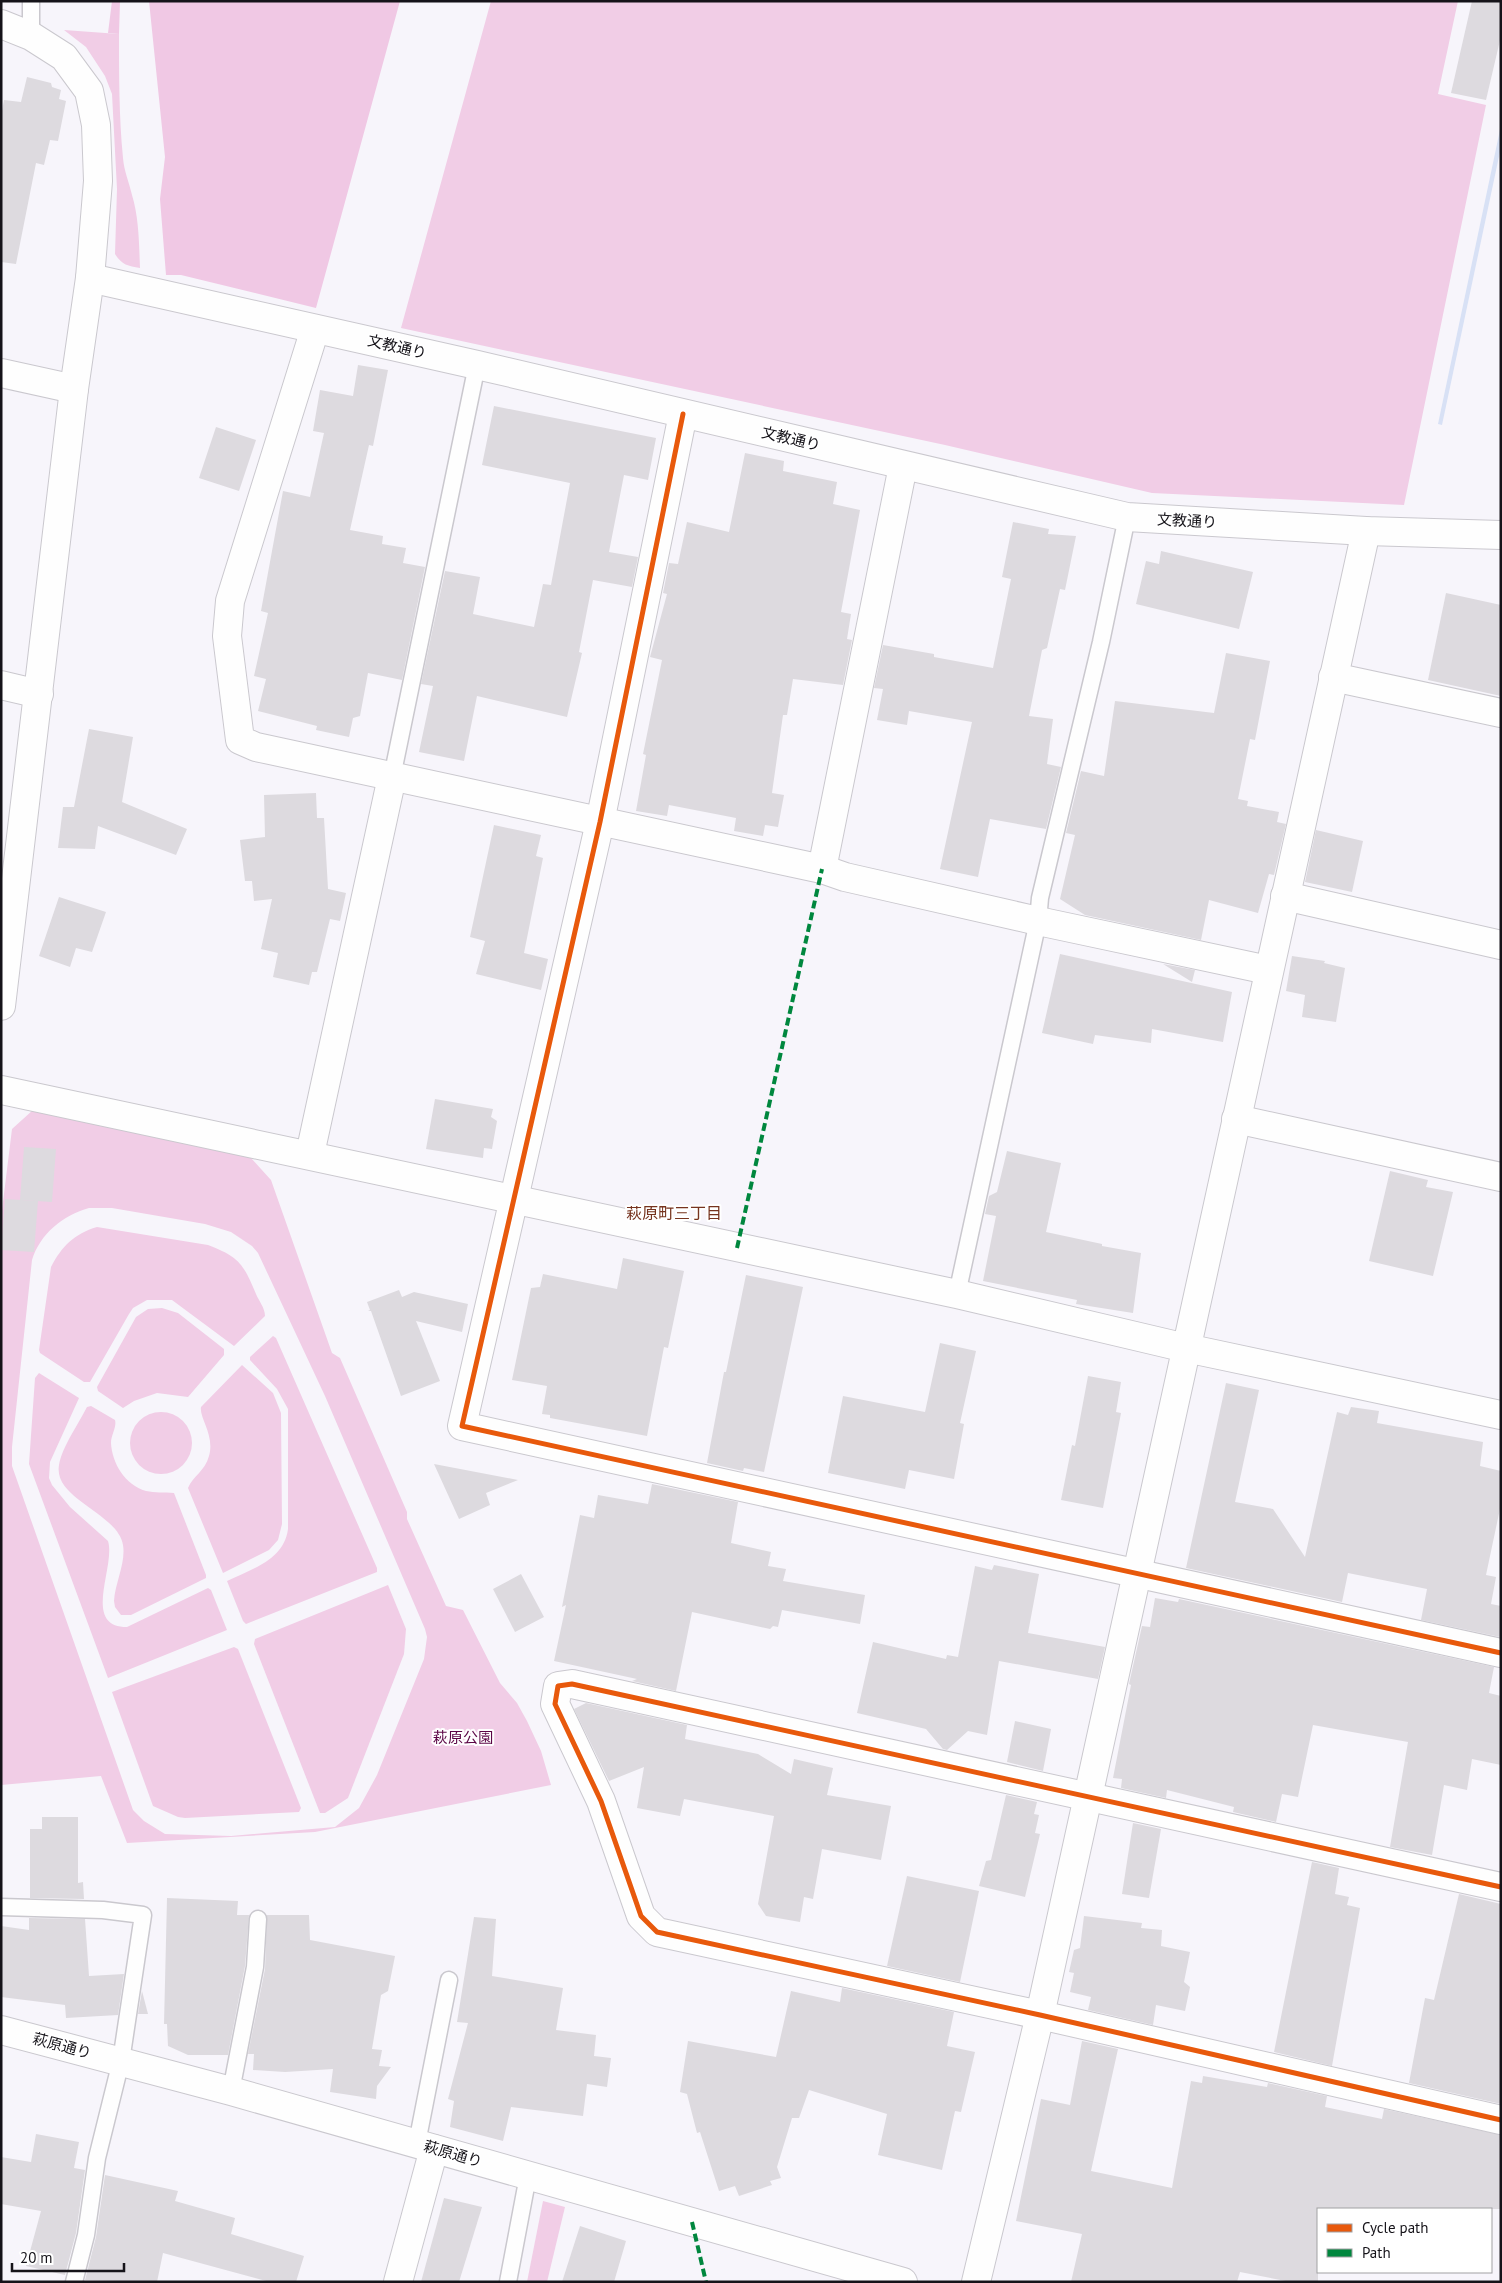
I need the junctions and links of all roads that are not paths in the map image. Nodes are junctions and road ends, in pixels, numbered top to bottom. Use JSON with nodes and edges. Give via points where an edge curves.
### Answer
{"nodes":[{"id":1,"x":31,"y":1,"type":"edge"},
{"id":2,"x":1,"y":24,"type":"edge"},
{"id":3,"x":31,"y":36,"type":"junction"},
{"id":4,"x":90,"y":278,"type":"junction"},
{"id":5,"x":315,"y":329,"type":"junction"},
{"id":6,"x":476,"y":365,"type":"junction"},
{"id":7,"x":1,"y":373,"type":"edge"},
{"id":8,"x":74,"y":389,"type":"junction"},
{"id":9,"x":684,"y":414,"type":"junction"},
{"id":10,"x":903,"y":466,"type":"junction"},
{"id":11,"x":1127,"y":518,"type":"junction"},
{"id":12,"x":1366,"y":531,"type":"junction"},
{"id":13,"x":1501,"y":536,"type":"edge"},
{"id":14,"x":1333,"y":677,"type":"junction"},
{"id":15,"x":1,"y":685,"type":"edge"},
{"id":16,"x":39,"y":694,"type":"junction"},
{"id":17,"x":1501,"y":713,"type":"edge"},
{"id":18,"x":392,"y":777,"type":"junction"},
{"id":19,"x":600,"y":822,"type":"junction"},
{"id":20,"x":10,"y":856,"type":"edge"},
{"id":21,"x":822,"y":869,"type":"junction"},
{"id":22,"x":1285,"y":896,"type":"junction"},
{"id":23,"x":1038,"y":922,"type":"junction"},
{"id":24,"x":1501,"y":945,"type":"edge"},
{"id":25,"x":1268,"y":970,"type":"junction"},
{"id":26,"x":1,"y":1006,"type":"edge"},
{"id":27,"x":1,"y":1090,"type":"edge"},
{"id":28,"x":1236,"y":1119,"type":"junction"},
{"id":29,"x":310,"y":1154,"type":"junction"},
{"id":30,"x":1501,"y":1177,"type":"edge"},
{"id":31,"x":514,"y":1199,"type":"junction"},
{"id":32,"x":956,"y":1294,"type":"junction"},
{"id":33,"x":1186,"y":1348,"type":"junction"},
{"id":34,"x":1501,"y":1415,"type":"edge"},
{"id":35,"x":1136,"y":1572,"type":"junction"},
{"id":36,"x":1501,"y":1653,"type":"edge"},
{"id":37,"x":1086,"y":1797,"type":"junction"},
{"id":38,"x":1501,"y":1887,"type":"edge"},
{"id":39,"x":1,"y":1907,"type":"edge"},
{"id":40,"x":258,"y":1919,"type":"dead end"},
{"id":41,"x":448,"y":1980,"type":"dead end"},
{"id":42,"x":1040,"y":2015,"type":"junction"},
{"id":43,"x":1,"y":2030,"type":"edge"},
{"id":44,"x":121,"y":2061,"type":"junction"},
{"id":45,"x":231,"y":2091,"type":"junction"},
{"id":46,"x":1501,"y":2120,"type":"edge"},
{"id":47,"x":426,"y":2146,"type":"junction"},
{"id":48,"x":528,"y":2176,"type":"junction"},
{"id":49,"x":74,"y":2282,"type":"edge"},
{"id":50,"x":398,"y":2282,"type":"edge"},
{"id":51,"x":508,"y":2282,"type":"edge"},
{"id":52,"x":903,"y":2282,"type":"edge"},
{"id":53,"x":976,"y":2282,"type":"edge"}],
"edges":[{"from":1,"to":3,"type":"lane"},
{"from":2,"to":3,"type":"street"},
{"from":3,"to":4,"type":"street","via":[[64,57],[89,91],[96,125],[98,181]]},
{"from":4,"to":5,"type":"street","name":"文教通り"},
{"from":4,"to":8,"type":"street"},
{"from":5,"to":6,"type":"street","name":"文教通り"},
{"from":5,"to":18,"type":"street","via":[[230,601],[227,636],[240,740],[256,747]]},
{"from":6,"to":9,"type":"street","name":"文教通り"},
{"from":6,"to":18,"type":"lane"},
{"from":7,"to":8,"type":"street"},
{"from":8,"to":16,"type":"street"},
{"from":9,"to":10,"type":"street","name":"文教通り"},
{"from":9,"to":19,"type":"street"},
{"from":10,"to":11,"type":"street","name":"文教通り"},
{"from":10,"to":21,"type":"street"},
{"from":11,"to":12,"type":"street","name":"文教通り"},
{"from":11,"to":23,"type":"lane","via":[[1040,898]]},
{"from":12,"to":13,"type":"street","name":"文教通り"},
{"from":12,"to":14,"type":"street"},
{"from":14,"to":17,"type":"street"},
{"from":14,"to":22,"type":"street"},
{"from":15,"to":16,"type":"street"},
{"from":16,"to":20,"type":"street"},
{"from":18,"to":19,"type":"street"},
{"from":18,"to":29,"type":"street"},
{"from":19,"to":21,"type":"street"},
{"from":19,"to":31,"type":"street"},
{"from":20,"to":26,"type":"street"},
{"from":21,"to":23,"type":"street"},
{"from":22,"to":24,"type":"street"},
{"from":22,"to":25,"type":"street"},
{"from":23,"to":25,"type":"street"},
{"from":23,"to":32,"type":"lane"},
{"from":25,"to":28,"type":"street"},
{"from":27,"to":29,"type":"street"},
{"from":28,"to":30,"type":"street"},
{"from":28,"to":33,"type":"street"},
{"from":29,"to":31,"type":"street"},
{"from":31,"to":32,"type":"street"},
{"from":31,"to":35,"type":"street","via":[[462,1426]]},
{"from":32,"to":33,"type":"street"},
{"from":33,"to":34,"type":"street"},
{"from":33,"to":35,"type":"street"},
{"from":35,"to":36,"type":"street"},
{"from":35,"to":37,"type":"street"},
{"from":37,"to":38,"type":"street"},
{"from":37,"to":42,"type":"street"},
{"from":37,"to":42,"type":"street","via":[[572,1684],[558,1686],[555,1704],[602,1801],[642,1916],[657,1932]]},
{"from":39,"to":44,"type":"lane","via":[[103,1910],[143,1915]]},
{"from":40,"to":45,"type":"lane","via":[[255,1967]]},
{"from":41,"to":47,"type":"lane"},
{"from":42,"to":46,"type":"street"},
{"from":42,"to":53,"type":"street"},
{"from":43,"to":44,"type":"street","name":"萩原通り"},
{"from":44,"to":45,"type":"street","name":"萩原通り"},
{"from":44,"to":49,"type":"lane","via":[[97,2158],[86,2235]]},
{"from":45,"to":47,"type":"street","name":"萩原通り"},
{"from":47,"to":48,"type":"street","name":"萩原通り"},
{"from":47,"to":50,"type":"street"},
{"from":48,"to":51,"type":"lane"},
{"from":48,"to":52,"type":"street","name":"萩原通り"}]}
